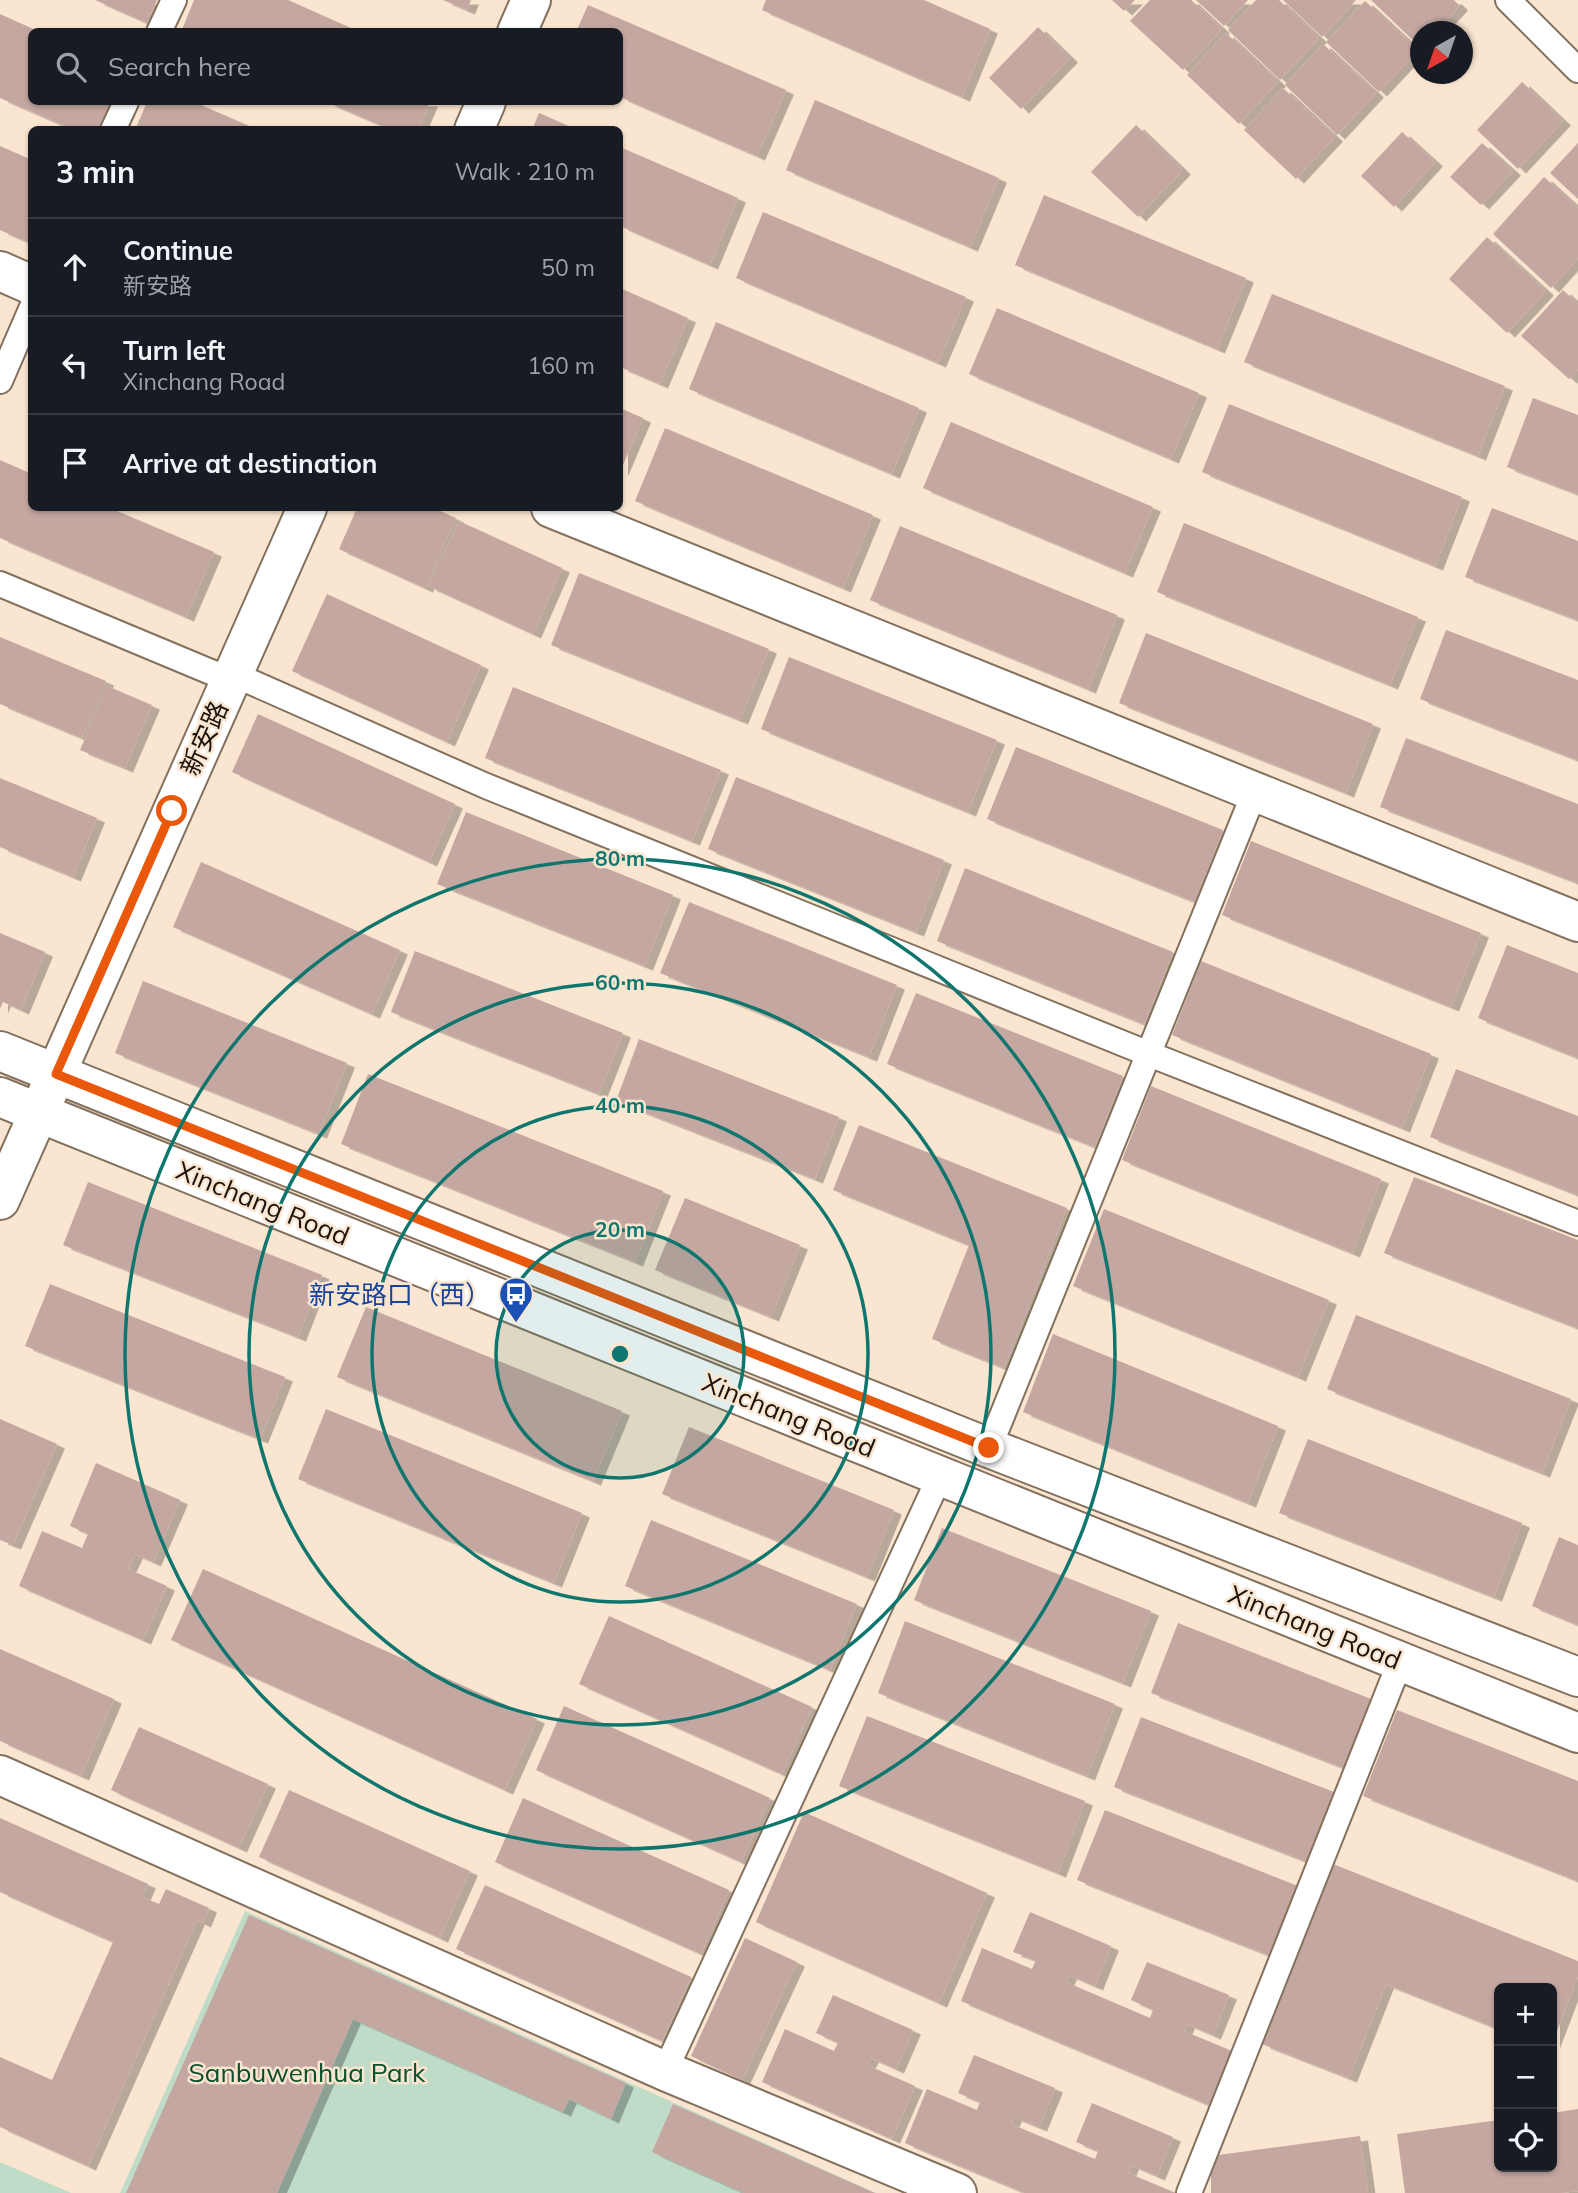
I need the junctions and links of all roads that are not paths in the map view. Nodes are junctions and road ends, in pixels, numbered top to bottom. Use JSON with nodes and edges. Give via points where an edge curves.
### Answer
{"nodes":[{"id":1,"x":174,"y":0,"type":"edge"},
{"id":2,"x":531,"y":0,"type":"edge"},
{"id":3,"x":1508,"y":0,"type":"edge"},
{"id":4,"x":161,"y":28,"type":"edge"},
{"id":5,"x":519,"y":28,"type":"edge"},
{"id":6,"x":1578,"y":70,"type":"edge"},
{"id":7,"x":125,"y":105,"type":"edge"},
{"id":8,"x":485,"y":105,"type":"edge"},
{"id":9,"x":115,"y":126,"type":"edge"},
{"id":10,"x":476,"y":126,"type":"edge"},
{"id":11,"x":0,"y":271,"type":"edge"},
{"id":12,"x":28,"y":283,"type":"edge"},
{"id":13,"x":28,"y":316,"type":"edge"},
{"id":14,"x":0,"y":381,"type":"edge"},
{"id":15,"x":306,"y":511,"type":"edge"},
{"id":16,"x":558,"y":511,"type":"edge"},
{"id":17,"x":0,"y":584,"type":"edge"},
{"id":18,"x":232,"y":677,"type":"junction"},
{"id":19,"x":1255,"y":792,"type":"junction"},
{"id":20,"x":1578,"y":922,"type":"edge"},
{"id":21,"x":0,"y":1051,"type":"edge"},
{"id":22,"x":1149,"y":1054,"type":"junction"},
{"id":23,"x":56,"y":1074,"type":"junction"},
{"id":24,"x":0,"y":1097,"type":"edge"},
{"id":25,"x":40,"y":1113,"type":"junction"},
{"id":26,"x":0,"y":1200,"type":"edge"},
{"id":27,"x":1578,"y":1223,"type":"edge"},
{"id":28,"x":989,"y":1448,"type":"junction"},
{"id":29,"x":940,"y":1476,"type":"junction"},
{"id":30,"x":1400,"y":1662,"type":"junction"},
{"id":31,"x":1578,"y":1677,"type":"edge"},
{"id":32,"x":1578,"y":1733,"type":"edge"},
{"id":33,"x":0,"y":1775,"type":"edge"},
{"id":34,"x":665,"y":2071,"type":"junction"},
{"id":35,"x":957,"y":2193,"type":"edge"},
{"id":36,"x":1189,"y":2193,"type":"edge"}],
"edges":[{"from":1,"to":4,"type":"lane"},
{"from":2,"to":5,"type":"street"},
{"from":3,"to":6,"type":"lane"},
{"from":7,"to":9,"type":"lane"},
{"from":8,"to":10,"type":"street"},
{"from":11,"to":12,"type":"street"},
{"from":13,"to":14,"type":"lane"},
{"from":15,"to":18,"type":"street","name":"新安路"},
{"from":16,"to":19,"type":"street"},
{"from":17,"to":18,"type":"lane"},
{"from":18,"to":22,"type":"lane","via":[[486,786]]},
{"from":18,"to":23,"type":"street","name":"新安路"},
{"from":19,"to":20,"type":"street"},
{"from":19,"to":22,"type":"lane"},
{"from":21,"to":23,"type":"street","name":"Xinchang Road"},
{"from":22,"to":27,"type":"lane"},
{"from":22,"to":28,"type":"lane"},
{"from":23,"to":25,"type":"street","name":"新安路"},
{"from":23,"to":28,"type":"street","name":"Xinchang Road"},
{"from":24,"to":25,"type":"street","name":"Xinchang Road"},
{"from":25,"to":26,"type":"street","name":"新安路"},
{"from":25,"to":29,"type":"street","name":"Xinchang Road"},
{"from":28,"to":31,"type":"street","name":"Xinchang Road"},
{"from":29,"to":30,"type":"street","name":"Xinchang Road"},
{"from":29,"to":34,"type":"lane"},
{"from":30,"to":32,"type":"street","name":"Xinchang Road"},
{"from":30,"to":36,"type":"lane"},
{"from":33,"to":34,"type":"street"},
{"from":34,"to":35,"type":"street"}]}
